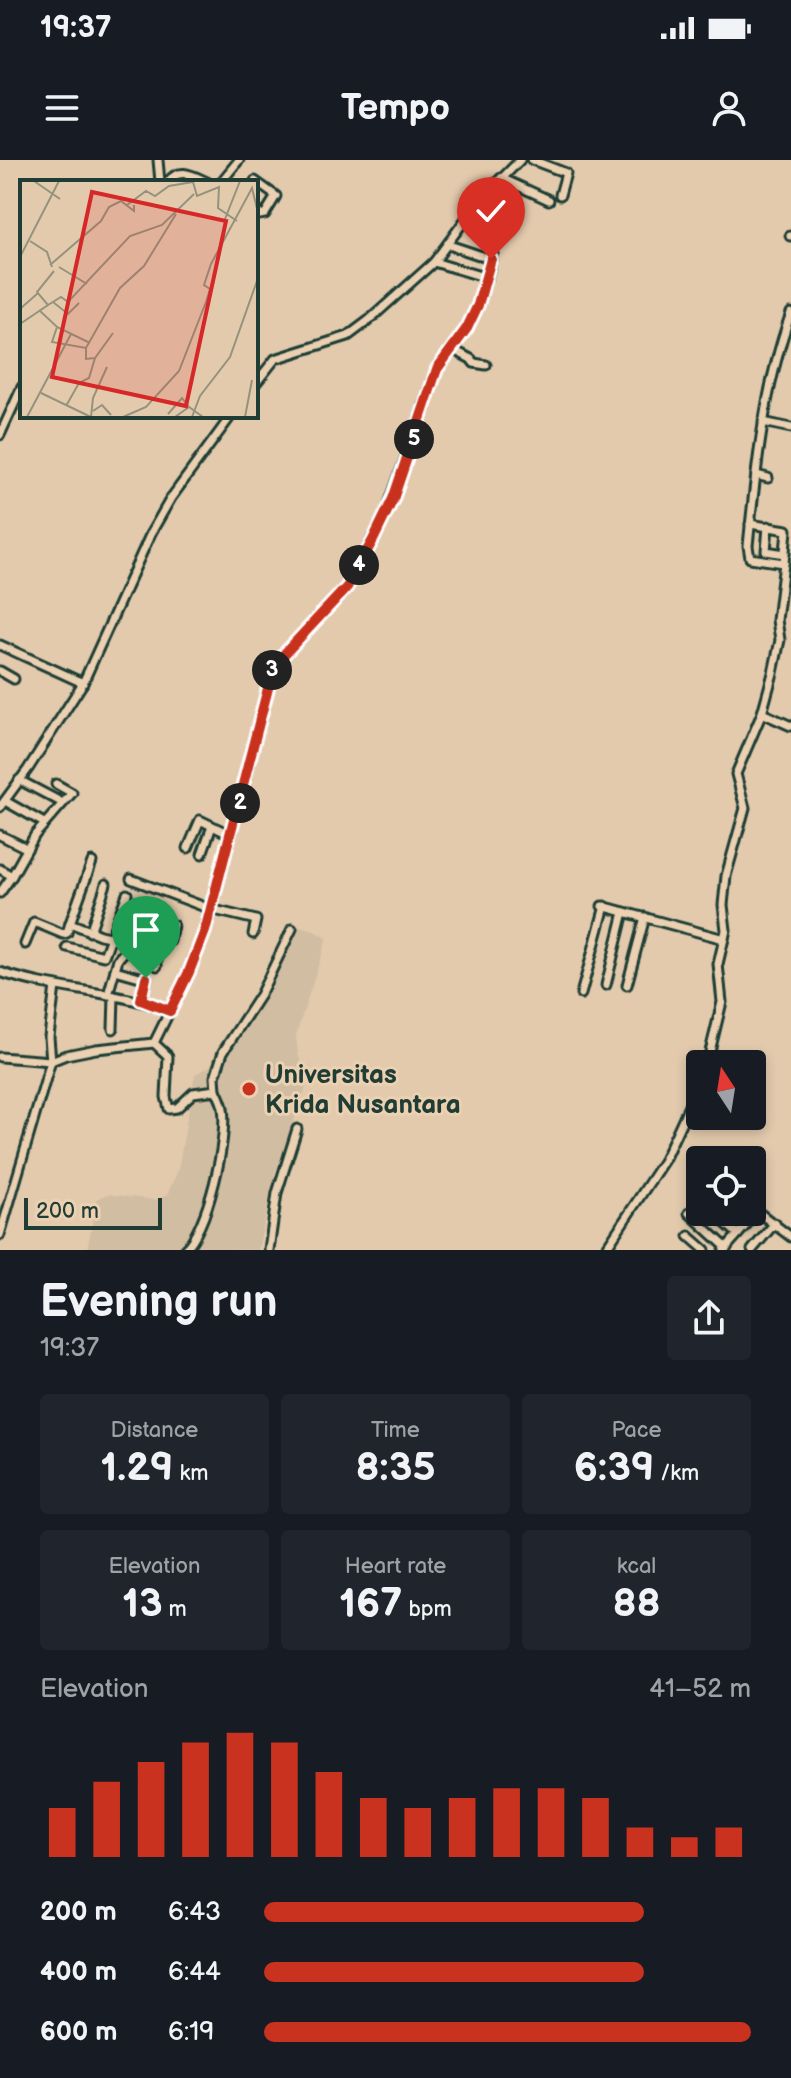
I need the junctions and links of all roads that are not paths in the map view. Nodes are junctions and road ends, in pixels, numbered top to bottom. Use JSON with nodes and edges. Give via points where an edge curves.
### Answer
{"nodes":[{"id":1,"x":158,"y":160,"type":"edge"},
{"id":2,"x":520,"y":160,"type":"edge"},
{"id":3,"x":532,"y":160,"type":"edge"},
{"id":4,"x":242,"y":161,"type":"edge"},
{"id":5,"x":500,"y":179,"type":"junction"},
{"id":6,"x":160,"y":180,"type":"edge"},
{"id":7,"x":170,"y":180,"type":"edge"},
{"id":8,"x":202,"y":180,"type":"edge"},
{"id":9,"x":223,"y":180,"type":"edge"},
{"id":10,"x":258,"y":183,"type":"edge"},
{"id":11,"x":560,"y":195,"type":"dead end"},
{"id":12,"x":549,"y":200,"type":"dead end"},
{"id":13,"x":258,"y":214,"type":"edge"},
{"id":14,"x":449,"y":245,"type":"junction"},
{"id":15,"x":491,"y":259,"type":"junction"},
{"id":16,"x":434,"y":262,"type":"junction"},
{"id":17,"x":487,"y":278,"type":"junction"},
{"id":18,"x":791,"y":313,"type":"edge"},
{"id":19,"x":452,"y":349,"type":"junction"},
{"id":20,"x":486,"y":365,"type":"dead end"},
{"id":21,"x":258,"y":380,"type":"edge"},
{"id":22,"x":20,"y":391,"type":"edge"},
{"id":23,"x":230,"y":418,"type":"edge"},
{"id":24,"x":763,"y":422,"type":"junction"},
{"id":25,"x":791,"y":428,"type":"edge"},
{"id":26,"x":0,"y":435,"type":"edge"},
{"id":27,"x":756,"y":475,"type":"junction"},
{"id":28,"x":768,"y":478,"type":"dead end"},
{"id":29,"x":750,"y":524,"type":"junction"},
{"id":30,"x":768,"y":526,"type":"junction"},
{"id":31,"x":784,"y":559,"type":"junction"},
{"id":32,"x":0,"y":645,"type":"edge"},
{"id":33,"x":0,"y":671,"type":"edge"},
{"id":34,"x":14,"y":679,"type":"dead end"},
{"id":35,"x":83,"y":683,"type":"junction"},
{"id":36,"x":762,"y":713,"type":"junction"},
{"id":37,"x":791,"y":726,"type":"edge"},
{"id":38,"x":19,"y":780,"type":"junction"},
{"id":39,"x":56,"y":784,"type":"dead end"},
{"id":40,"x":61,"y":802,"type":"junction"},
{"id":41,"x":2,"y":804,"type":"edge"},
{"id":42,"x":44,"y":823,"type":"junction"},
{"id":43,"x":212,"y":826,"type":"junction"},
{"id":44,"x":0,"y":835,"type":"edge"},
{"id":45,"x":231,"y":835,"type":"junction"},
{"id":46,"x":26,"y":848,"type":"junction"},
{"id":47,"x":188,"y":848,"type":"dead end"},
{"id":48,"x":202,"y":854,"type":"dead end"},
{"id":49,"x":92,"y":862,"type":"dead end"},
{"id":50,"x":0,"y":869,"type":"edge"},
{"id":51,"x":12,"y":876,"type":"junction"},
{"id":52,"x":131,"y":879,"type":"dead end"},
{"id":53,"x":106,"y":884,"type":"dead end"},
{"id":54,"x":0,"y":893,"type":"edge"},
{"id":55,"x":127,"y":894,"type":"dead end"},
{"id":56,"x":210,"y":909,"type":"junction"},
{"id":57,"x":624,"y":912,"type":"junction"},
{"id":58,"x":131,"y":914,"type":"dead end"},
{"id":59,"x":645,"y":917,"type":"junction"},
{"id":60,"x":70,"y":923,"type":"junction"},
{"id":61,"x":292,"y":929,"type":"dead end"},
{"id":62,"x":90,"y":932,"type":"junction"},
{"id":63,"x":253,"y":934,"type":"dead end"},
{"id":64,"x":112,"y":938,"type":"junction"},
{"id":65,"x":724,"y":939,"type":"junction"},
{"id":66,"x":124,"y":940,"type":"junction"},
{"id":67,"x":170,"y":941,"type":"dead end"},
{"id":68,"x":25,"y":944,"type":"dead end"},
{"id":69,"x":67,"y":947,"type":"dead end"},
{"id":70,"x":126,"y":950,"type":"junction"},
{"id":71,"x":142,"y":953,"type":"junction"},
{"id":72,"x":157,"y":966,"type":"dead end"},
{"id":73,"x":115,"y":970,"type":"junction"},
{"id":74,"x":0,"y":972,"type":"edge"},
{"id":75,"x":606,"y":985,"type":"dead end"},
{"id":76,"x":627,"y":985,"type":"dead end"},
{"id":77,"x":55,"y":986,"type":"junction"},
{"id":78,"x":581,"y":994,"type":"dead end"},
{"id":79,"x":111,"y":995,"type":"junction"},
{"id":80,"x":141,"y":1000,"type":"junction"},
{"id":81,"x":170,"y":1011,"type":"junction"},
{"id":82,"x":113,"y":1029,"type":"dead end"},
{"id":83,"x":154,"y":1043,"type":"junction"},
{"id":84,"x":710,"y":1050,"type":"edge"},
{"id":85,"x":0,"y":1057,"type":"edge"},
{"id":86,"x":51,"y":1061,"type":"junction"},
{"id":87,"x":216,"y":1090,"type":"junction"},
{"id":88,"x":686,"y":1112,"type":"edge"},
{"id":89,"x":297,"y":1129,"type":"dead end"},
{"id":90,"x":775,"y":1223,"type":"junction"},
{"id":91,"x":702,"y":1226,"type":"edge"},
{"id":92,"x":729,"y":1226,"type":"edge"},
{"id":93,"x":738,"y":1234,"type":"junction"},
{"id":94,"x":0,"y":1235,"type":"edge"},
{"id":95,"x":689,"y":1236,"type":"dead end"},
{"id":96,"x":791,"y":1237,"type":"edge"},
{"id":97,"x":726,"y":1249,"type":"edge"},
{"id":98,"x":184,"y":1250,"type":"edge"},
{"id":99,"x":269,"y":1250,"type":"edge"},
{"id":100,"x":605,"y":1250,"type":"edge"},
{"id":101,"x":705,"y":1250,"type":"edge"},
{"id":102,"x":752,"y":1250,"type":"edge"}],
"edges":[{"from":1,"to":6,"type":"street"},
{"from":2,"to":5,"type":"street"},
{"from":3,"to":11,"type":"street","via":[[566,173]]},
{"from":4,"to":9,"type":"street"},
{"from":5,"to":12,"type":"street"},
{"from":5,"to":14,"type":"street"},
{"from":5,"to":15,"type":"street","via":[[505,191]]},
{"from":7,"to":8,"type":"street","via":[[181,172]]},
{"from":10,"to":13,"type":"street","via":[[276,196],[265,214]]},
{"from":14,"to":15,"type":"street"},
{"from":14,"to":16,"type":"street"},
{"from":15,"to":17,"type":"street"},
{"from":16,"to":17,"type":"street"},
{"from":16,"to":21,"type":"street","via":[[348,336],[275,359]]},
{"from":17,"to":19,"type":"street"},
{"from":18,"to":24,"type":"street"},
{"from":19,"to":20,"type":"street"},
{"from":19,"to":45,"type":"street","via":[[437,369],[393,499],[347,587],[274,665]]},
{"from":22,"to":26,"type":"street"},
{"from":23,"to":35,"type":"street","via":[[151,533]]},
{"from":24,"to":25,"type":"street"},
{"from":24,"to":27,"type":"street"},
{"from":27,"to":28,"type":"street"},
{"from":27,"to":29,"type":"street"},
{"from":29,"to":30,"type":"street"},
{"from":29,"to":31,"type":"street","via":[[750,558]]},
{"from":30,"to":31,"type":"street","via":[[766,551]]},
{"from":30,"to":31,"type":"street","via":[[787,530]]},
{"from":31,"to":36,"type":"street","via":[[780,640]]},
{"from":32,"to":35,"type":"street"},
{"from":33,"to":34,"type":"street"},
{"from":35,"to":38,"type":"street"},
{"from":36,"to":37,"type":"street"},
{"from":36,"to":65,"type":"street","via":[[736,774],[745,808],[726,876]]},
{"from":38,"to":40,"type":"street"},
{"from":38,"to":41,"type":"street"},
{"from":39,"to":40,"type":"street","via":[[72,793]]},
{"from":40,"to":42,"type":"street"},
{"from":41,"to":42,"type":"street"},
{"from":42,"to":46,"type":"street"},
{"from":43,"to":45,"type":"street"},
{"from":43,"to":47,"type":"street","via":[[199,820]]},
{"from":43,"to":48,"type":"street"},
{"from":44,"to":46,"type":"street"},
{"from":45,"to":56,"type":"street"},
{"from":46,"to":51,"type":"street"},
{"from":49,"to":60,"type":"street"},
{"from":50,"to":51,"type":"street"},
{"from":51,"to":54,"type":"street"},
{"from":52,"to":56,"type":"street"},
{"from":53,"to":62,"type":"street"},
{"from":55,"to":64,"type":"street"},
{"from":56,"to":63,"type":"street","via":[[256,920]]},
{"from":56,"to":81,"type":"street","via":[[197,954]]},
{"from":57,"to":59,"type":"street"},
{"from":57,"to":75,"type":"street"},
{"from":57,"to":78,"type":"street","via":[[603,906]]},
{"from":58,"to":66,"type":"street"},
{"from":59,"to":65,"type":"street"},
{"from":59,"to":76,"type":"street"},
{"from":60,"to":62,"type":"street"},
{"from":60,"to":68,"type":"street","via":[[63,934],[34,922]]},
{"from":61,"to":87,"type":"street","via":[[260,995],[223,1052]]},
{"from":62,"to":64,"type":"street"},
{"from":64,"to":66,"type":"street"},
{"from":64,"to":69,"type":"street","via":[[101,957]]},
{"from":65,"to":84,"type":"street","via":[[718,964],[722,1002]]},
{"from":66,"to":70,"type":"street"},
{"from":67,"to":71,"type":"street","via":[[173,925],[154,920]]},
{"from":70,"to":71,"type":"street"},
{"from":70,"to":73,"type":"street"},
{"from":71,"to":72,"type":"street","via":[[157,960]]},
{"from":73,"to":79,"type":"street"},
{"from":73,"to":80,"type":"street","via":[[147,979]]},
{"from":74,"to":77,"type":"street"},
{"from":77,"to":79,"type":"street"},
{"from":77,"to":86,"type":"street"},
{"from":79,"to":80,"type":"street"},
{"from":79,"to":82,"type":"street"},
{"from":80,"to":81,"type":"street"},
{"from":81,"to":83,"type":"street"},
{"from":83,"to":86,"type":"street","via":[[96,1049]]},
{"from":83,"to":87,"type":"street","via":[[168,1056],[169,1109],[193,1093]]},
{"from":85,"to":86,"type":"street"},
{"from":86,"to":94,"type":"street"},
{"from":87,"to":98,"type":"street","via":[[224,1110],[218,1160],[207,1210]]},
{"from":88,"to":100,"type":"street","via":[[664,1160]]},
{"from":89,"to":99,"type":"street","via":[[277,1193]]},
{"from":90,"to":93,"type":"street","via":[[758,1212]]},
{"from":90,"to":96,"type":"street"},
{"from":90,"to":102,"type":"street"},
{"from":91,"to":97,"type":"street"},
{"from":92,"to":93,"type":"street"},
{"from":93,"to":97,"type":"street"},
{"from":95,"to":101,"type":"street"}]}
